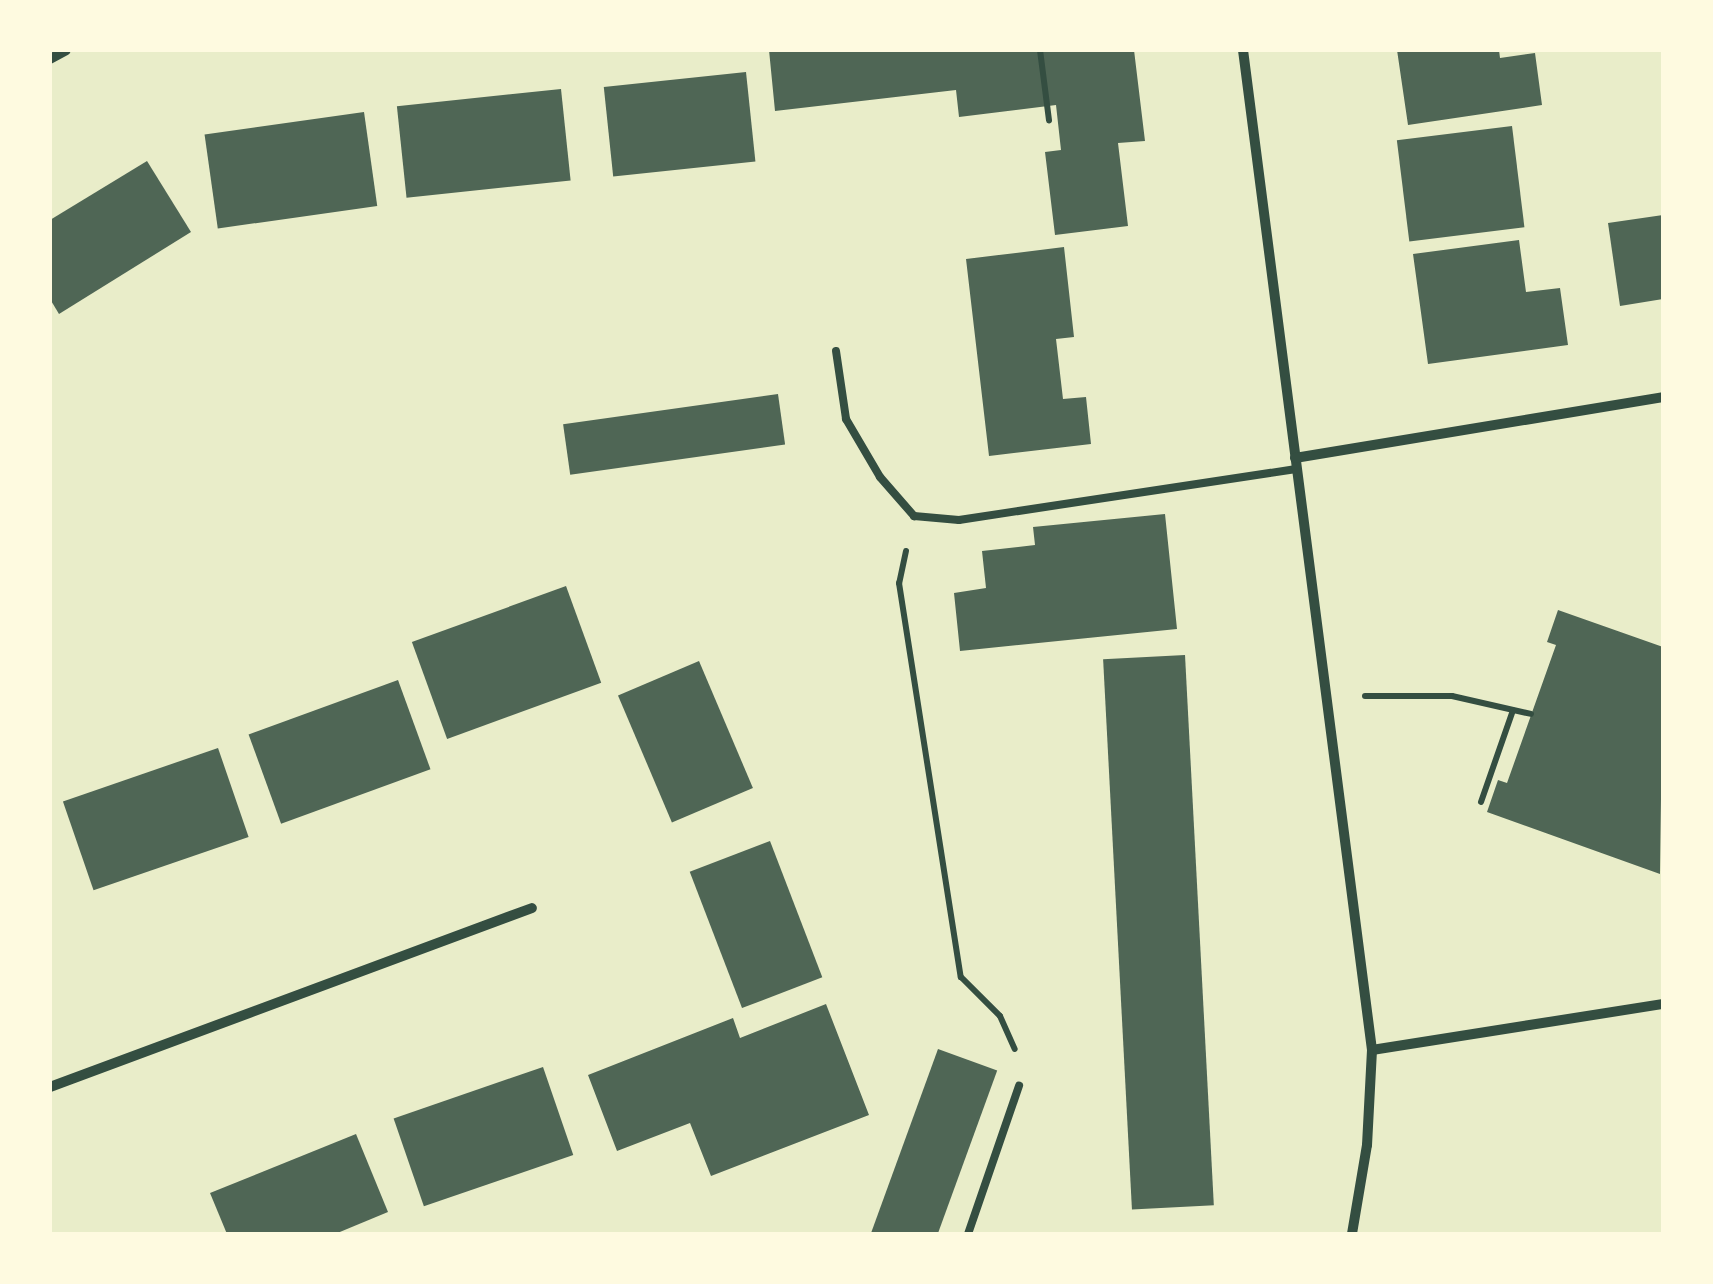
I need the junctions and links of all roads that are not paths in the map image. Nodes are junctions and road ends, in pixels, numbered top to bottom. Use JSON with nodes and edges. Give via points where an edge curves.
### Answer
{"nodes":[{"id":1,"x":66,"y":50,"type":"edge"},
{"id":2,"x":1243,"y":50,"type":"edge"},
{"id":3,"x":50,"y":59,"type":"edge"},
{"id":4,"x":836,"y":351,"type":"dead end"},
{"id":5,"x":1663,"y":396,"type":"edge"},
{"id":6,"x":1296,"y":463,"type":"junction"},
{"id":7,"x":532,"y":908,"type":"dead end"},
{"id":8,"x":1663,"y":1004,"type":"edge"},
{"id":9,"x":1372,"y":1050,"type":"junction"},
{"id":10,"x":1019,"y":1086,"type":"road end"},
{"id":11,"x":50,"y":1087,"type":"edge"},
{"id":12,"x":968,"y":1234,"type":"edge"},
{"id":13,"x":1352,"y":1234,"type":"edge"}],
"edges":[{"from":1,"to":3,"type":"street"},
{"from":2,"to":6,"type":"street"},
{"from":4,"to":6,"type":"lane","via":[[846,419],[880,477],[914,516],[959,520]]},
{"from":5,"to":6,"type":"street"},
{"from":6,"to":9,"type":"street"},
{"from":7,"to":11,"type":"street"},
{"from":8,"to":9,"type":"street"},
{"from":9,"to":13,"type":"street","via":[[1368,1145]]},
{"from":10,"to":12,"type":"lane"}]}
